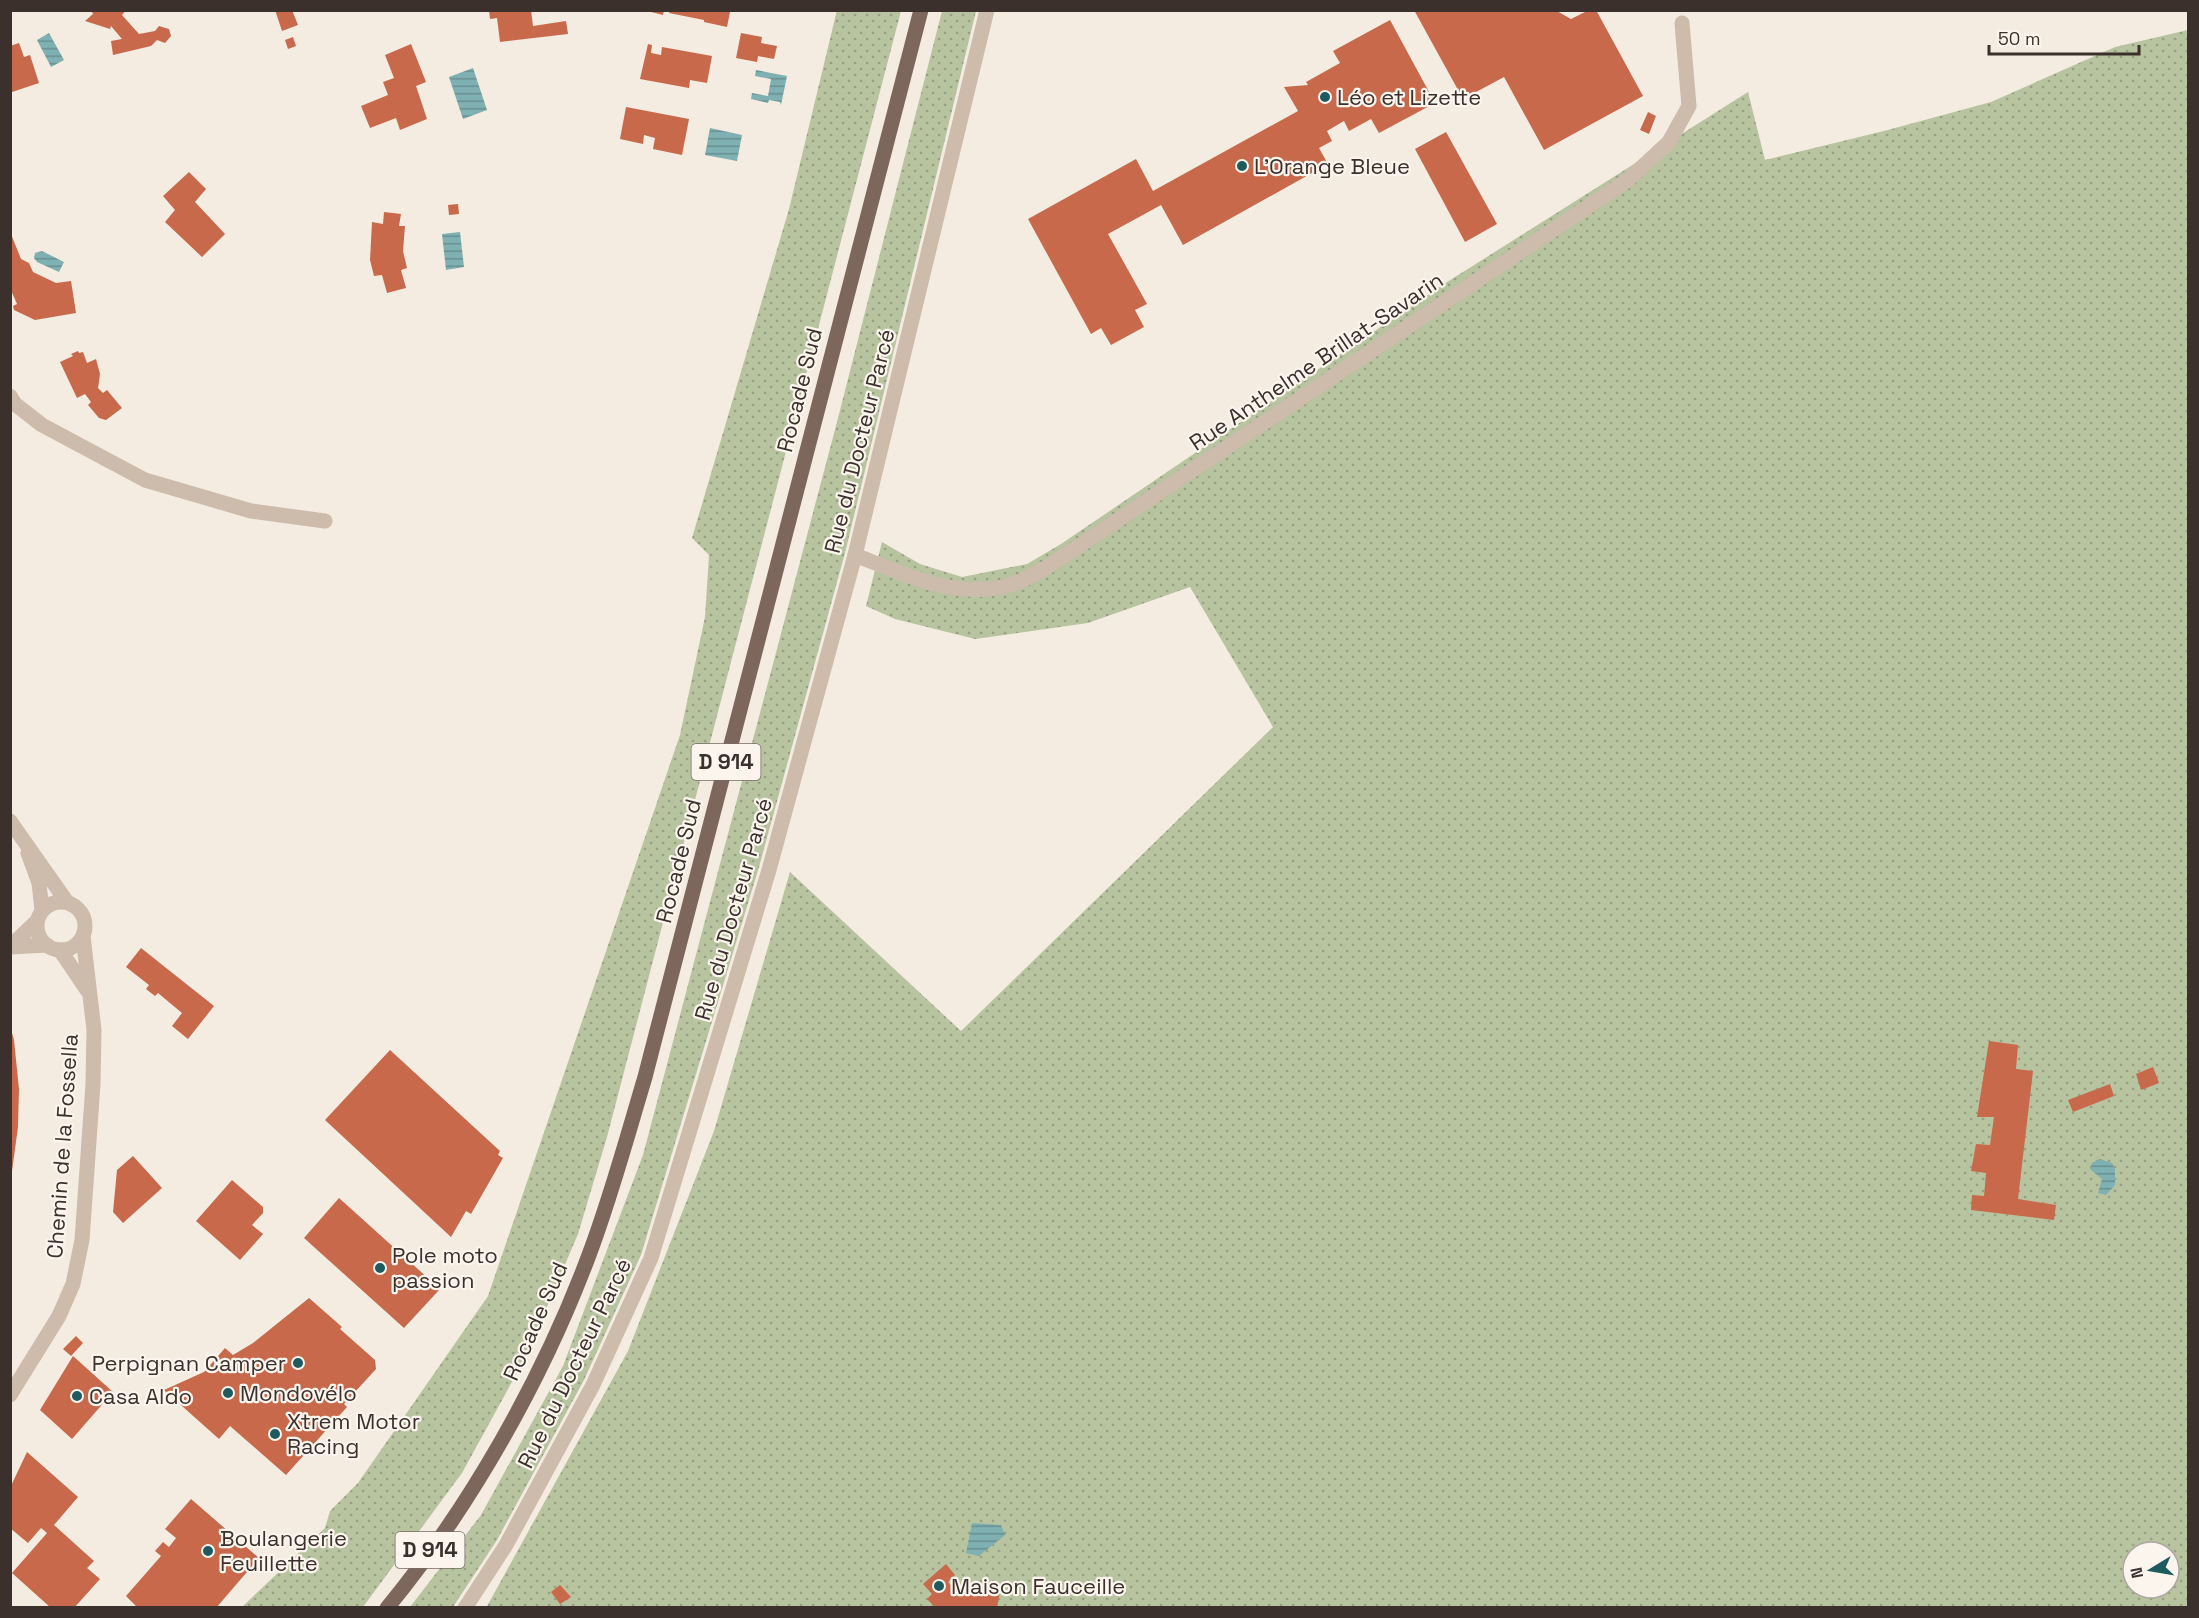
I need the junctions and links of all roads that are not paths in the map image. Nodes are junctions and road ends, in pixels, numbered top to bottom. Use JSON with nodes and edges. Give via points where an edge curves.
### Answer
{"nodes":[{"id":1,"x":921,"y":10,"type":"edge"},
{"id":2,"x":987,"y":10,"type":"edge"},
{"id":3,"x":1682,"y":23,"type":"dead end"},
{"id":4,"x":10,"y":396,"type":"edge"},
{"id":5,"x":325,"y":521,"type":"dead end"},
{"id":6,"x":855,"y":555,"type":"junction"},
{"id":7,"x":10,"y":821,"type":"edge"},
{"id":8,"x":23,"y":839,"type":"junction"},
{"id":9,"x":67,"y":902,"type":"junction"},
{"id":10,"x":40,"y":916,"type":"junction"},
{"id":11,"x":83,"y":936,"type":"junction"},
{"id":12,"x":53,"y":947,"type":"junction"},
{"id":13,"x":89,"y":993,"type":"junction"},
{"id":14,"x":10,"y":1395,"type":"edge"},
{"id":15,"x":387,"y":1608,"type":"edge"},
{"id":16,"x":465,"y":1608,"type":"edge"}],
"edges":[{"from":1,"to":15,"type":"main road","name":"Rocade Sud","number":"D 914","via":[[647,1066],[589,1255],[519,1407],[451,1522]]},
{"from":2,"to":6,"type":"street","name":"Rue du Docteur Parcé"},
{"from":3,"to":6,"type":"street","name":"Rue Anthelme Brillat-Savarin","via":[[1689,106],[1669,142],[1628,180],[1048,566],[1009,586],[973,591],[935,586]]},
{"from":4,"to":5,"type":"street","via":[[42,425],[145,480],[251,511]]},
{"from":6,"to":16,"type":"street","name":"Rue du Docteur Parcé","via":[[769,870],[651,1258],[593,1385],[506,1545]]},
{"from":7,"to":8,"type":"street"},
{"from":8,"to":9,"type":"street"},
{"from":8,"to":10,"type":"street","via":[[39,883]]},
{"from":9,"to":10,"type":"street","via":[[54,903]]},
{"from":9,"to":11,"type":"street","via":[[83,915]]},
{"from":10,"to":12,"type":"street","via":[[39,935]]},
{"from":10,"to":12,"type":"street","via":[[10,947]]},
{"from":11,"to":12,"type":"street","via":[[73,946]]},
{"from":11,"to":13,"type":"street","name":"Chemin de la Fossella"},
{"from":12,"to":13,"type":"street","name":"Chemin de la Fossella"},
{"from":13,"to":14,"type":"street","name":"Chemin de la Fossella","via":[[94,1030],[93,1084],[82,1240],[72,1284],[59,1316]]}]}
